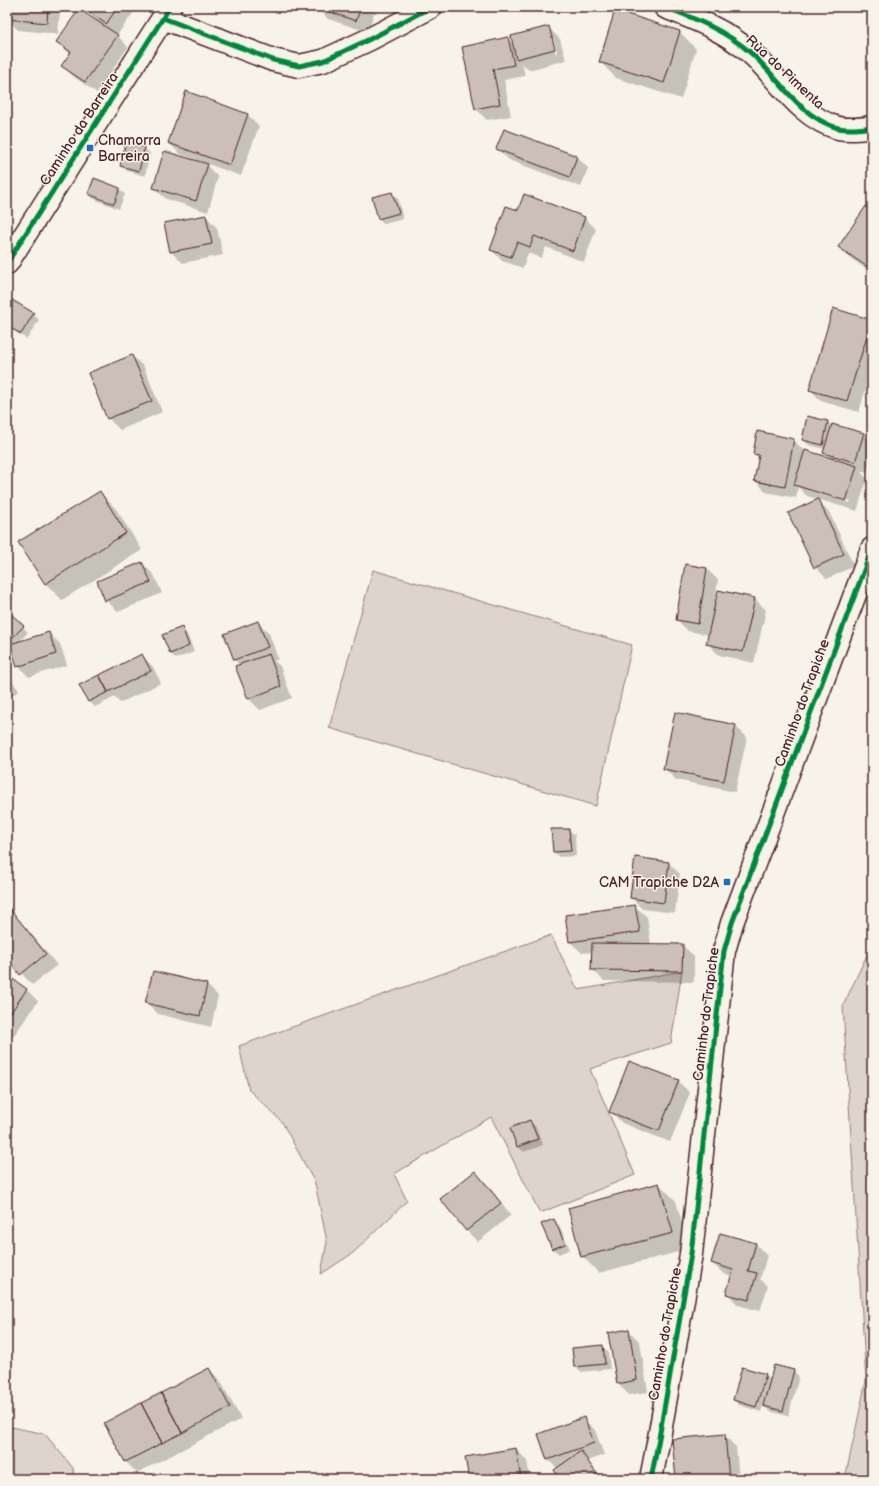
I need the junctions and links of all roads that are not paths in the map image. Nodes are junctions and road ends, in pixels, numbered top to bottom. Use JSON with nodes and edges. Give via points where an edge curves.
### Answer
{"nodes":[{"id":1,"x":431,"y":7,"type":"edge"},
{"id":2,"x":665,"y":7,"type":"edge"},
{"id":3,"x":167,"y":13,"type":"edge"},
{"id":4,"x":872,"y":127,"type":"edge"},
{"id":5,"x":7,"y":263,"type":"edge"},
{"id":6,"x":872,"y":549,"type":"edge"},
{"id":7,"x":651,"y":1479,"type":"edge"}],
"edges":[{"from":1,"to":3,"type":"street","via":[[322,61],[299,66],[273,60]]},
{"from":2,"to":4,"type":"street","name":"Rùa do Pimenta","via":[[721,31],[751,53],[814,117],[839,128]]},
{"from":3,"to":5,"type":"street","name":"Caminho da Barreira"},
{"from":6,"to":7,"type":"street","name":"Caminho do Trapiche","via":[[732,923],[724,951],[691,1254]]}]}
